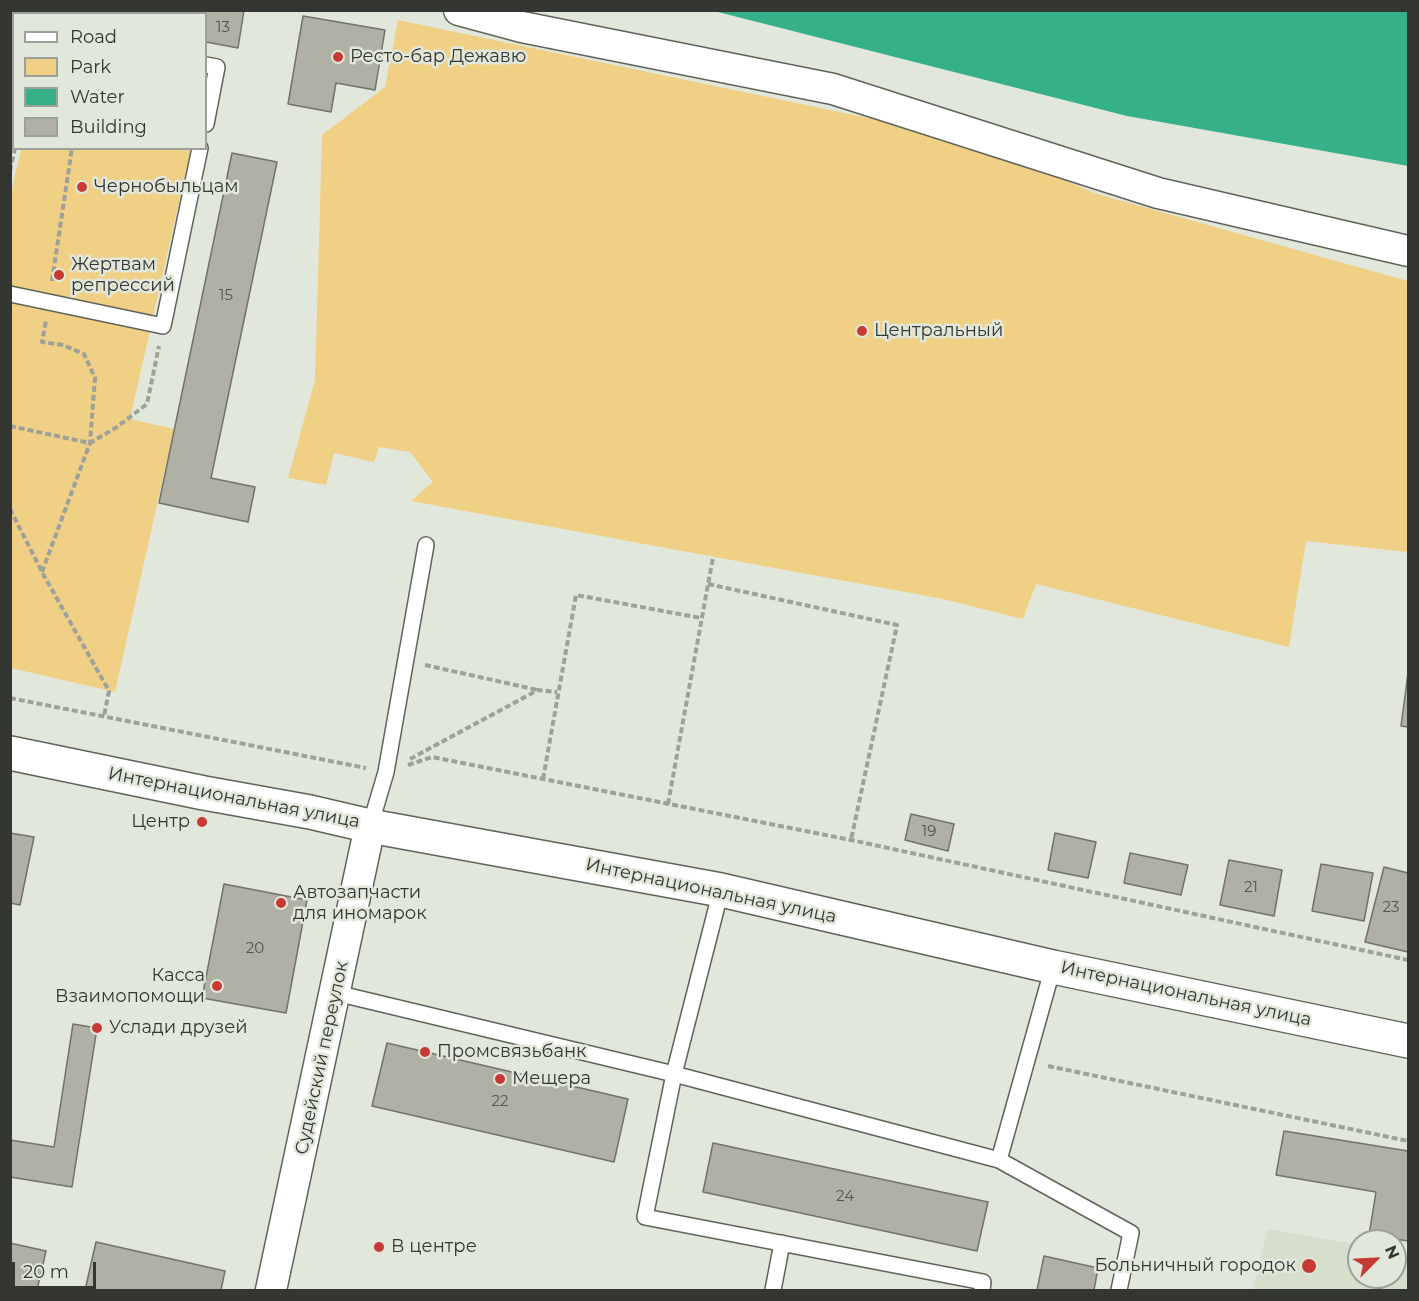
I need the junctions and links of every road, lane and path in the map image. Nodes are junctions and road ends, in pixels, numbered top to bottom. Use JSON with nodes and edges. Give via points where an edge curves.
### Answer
{"nodes":[{"id":1,"x":459,"y":10,"type":"edge"},
{"id":2,"x":207,"y":64,"type":"edge"},
{"id":3,"x":207,"y":119,"type":"edge"},
{"id":4,"x":15,"y":150,"type":"edge"},
{"id":5,"x":72,"y":150,"type":"edge"},
{"id":6,"x":200,"y":150,"type":"edge"},
{"id":7,"x":10,"y":171,"type":"edge"},
{"id":8,"x":1408,"y":251,"type":"edge"},
{"id":9,"x":10,"y":294,"type":"edge"},
{"id":10,"x":49,"y":302,"type":"junction"},
{"id":11,"x":45,"y":322,"type":"dead end"},
{"id":12,"x":163,"y":326,"type":"junction"},
{"id":13,"x":10,"y":426,"type":"edge"},
{"id":14,"x":90,"y":442,"type":"junction"},
{"id":15,"x":10,"y":509,"type":"edge"},
{"id":16,"x":426,"y":544,"type":"dead end"},
{"id":17,"x":712,"y":557,"type":"dead end"},
{"id":18,"x":42,"y":572,"type":"junction"},
{"id":19,"x":708,"y":584,"type":"junction"},
{"id":20,"x":701,"y":618,"type":"junction"},
{"id":21,"x":406,"y":661,"type":"junction"},
{"id":22,"x":538,"y":690,"type":"junction"},
{"id":23,"x":557,"y":692,"type":"junction"},
{"id":24,"x":10,"y":698,"type":"edge"},
{"id":25,"x":104,"y":716,"type":"junction"},
{"id":26,"x":10,"y":753,"type":"edge"},
{"id":27,"x":386,"y":772,"type":"junction"},
{"id":28,"x":543,"y":779,"type":"junction"},
{"id":29,"x":668,"y":804,"type":"junction"},
{"id":30,"x":370,"y":826,"type":"junction"},
{"id":31,"x":851,"y":840,"type":"junction"},
{"id":32,"x":721,"y":890,"type":"junction"},
{"id":33,"x":1408,"y":960,"type":"edge"},
{"id":34,"x":1053,"y":967,"type":"junction"},
{"id":35,"x":336,"y":993,"type":"junction"},
{"id":36,"x":1408,"y":1041,"type":"edge"},
{"id":37,"x":1027,"y":1061,"type":"junction"},
{"id":38,"x":674,"y":1074,"type":"junction"},
{"id":39,"x":1408,"y":1142,"type":"edge"},
{"id":40,"x":999,"y":1160,"type":"junction"},
{"id":41,"x":782,"y":1243,"type":"junction"},
{"id":42,"x":271,"y":1290,"type":"edge"},
{"id":43,"x":773,"y":1290,"type":"edge"},
{"id":44,"x":982,"y":1290,"type":"edge"},
{"id":45,"x":1119,"y":1290,"type":"edge"}],
"edges":[{"from":1,"to":8,"type":"street","via":[[522,27],[833,89],[1158,193]]},
{"from":2,"to":3,"type":"lane","via":[[217,67]]},
{"from":4,"to":7,"type":"path"},
{"from":5,"to":10,"type":"path"},
{"from":6,"to":12,"type":"lane"},
{"from":9,"to":10,"type":"lane"},
{"from":10,"to":12,"type":"lane"},
{"from":11,"to":14,"type":"path","via":[[42,342],[84,354],[95,378]]},
{"from":12,"to":14,"type":"path","via":[[147,404]]},
{"from":13,"to":14,"type":"path"},
{"from":14,"to":18,"type":"path"},
{"from":15,"to":18,"type":"path"},
{"from":16,"to":21,"type":"lane"},
{"from":17,"to":19,"type":"path"},
{"from":18,"to":25,"type":"path","via":[[109,691]]},
{"from":19,"to":20,"type":"path"},
{"from":19,"to":31,"type":"path","via":[[897,625]]},
{"from":20,"to":23,"type":"path","via":[[576,595]]},
{"from":20,"to":29,"type":"path"},
{"from":21,"to":22,"type":"path"},
{"from":21,"to":27,"type":"lane"},
{"from":22,"to":23,"type":"path"},
{"from":22,"to":27,"type":"path"},
{"from":23,"to":28,"type":"path"},
{"from":24,"to":25,"type":"path"},
{"from":25,"to":27,"type":"path"},
{"from":26,"to":30,"type":"main road","name":"Интернациональная улица"},
{"from":27,"to":28,"type":"path","via":[[432,757]]},
{"from":27,"to":30,"type":"lane"},
{"from":28,"to":29,"type":"path"},
{"from":29,"to":31,"type":"path"},
{"from":30,"to":32,"type":"main road","name":"Интернациональная улица"},
{"from":30,"to":35,"type":"street","name":"Судейский переулок"},
{"from":31,"to":33,"type":"path"},
{"from":32,"to":34,"type":"main road","name":"Интернациональная улица"},
{"from":32,"to":38,"type":"lane"},
{"from":34,"to":36,"type":"main road","name":"Интернациональная улица"},
{"from":34,"to":37,"type":"lane"},
{"from":35,"to":38,"type":"lane"},
{"from":35,"to":42,"type":"street","name":"Судейский переулок"},
{"from":37,"to":39,"type":"path"},
{"from":37,"to":40,"type":"lane"},
{"from":38,"to":40,"type":"lane"},
{"from":38,"to":41,"type":"lane","via":[[645,1217]]},
{"from":40,"to":45,"type":"lane","via":[[1131,1233]]},
{"from":41,"to":43,"type":"lane"},
{"from":41,"to":44,"type":"lane","via":[[983,1282]]}]}
